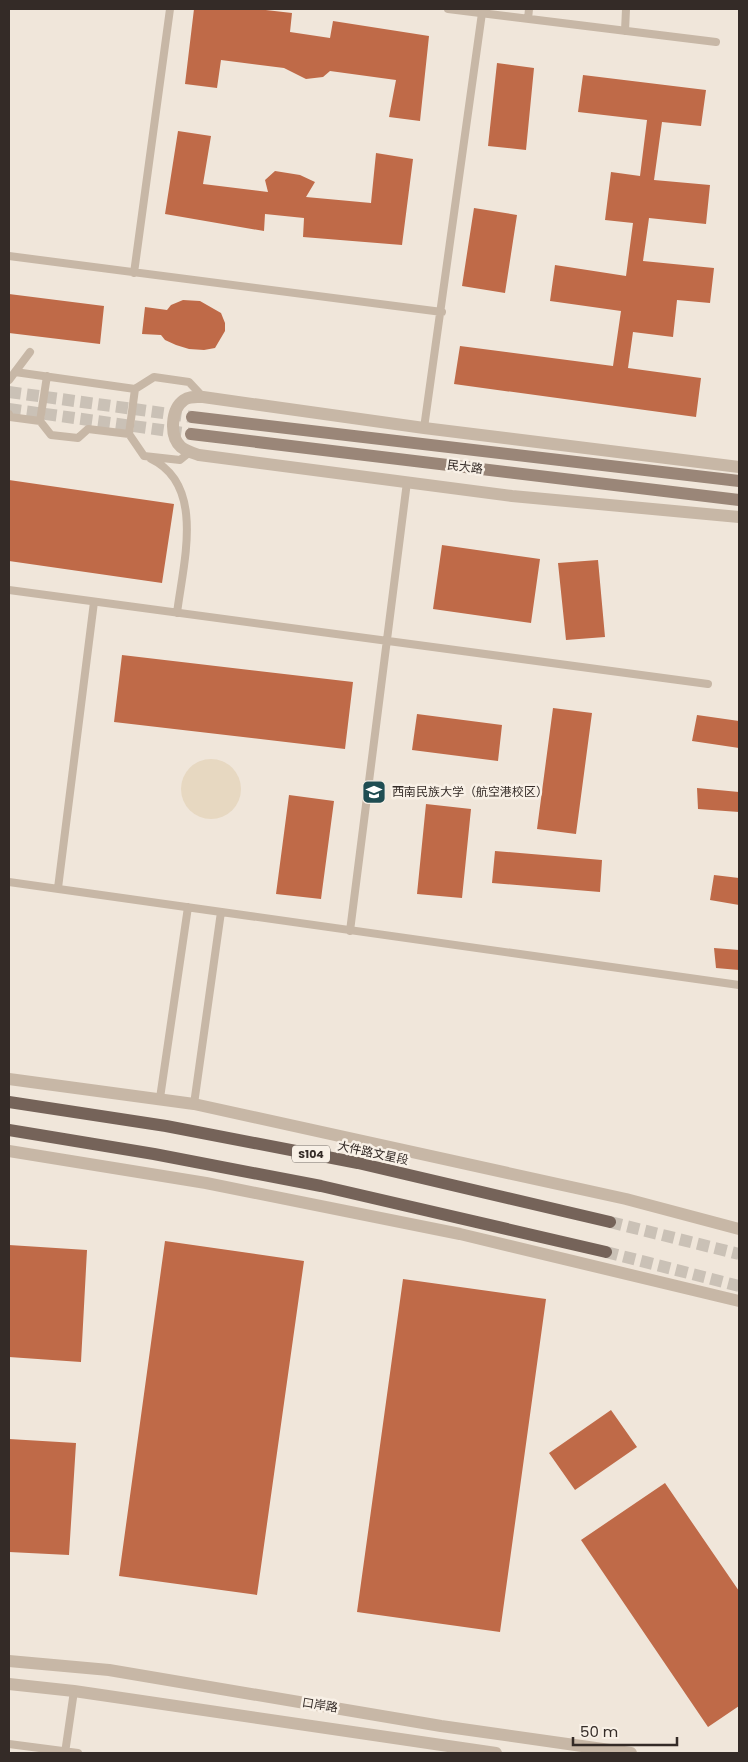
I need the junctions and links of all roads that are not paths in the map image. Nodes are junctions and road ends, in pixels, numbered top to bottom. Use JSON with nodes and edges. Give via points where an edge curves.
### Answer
{"nodes":[{"id":1,"x":170,"y":9,"type":"edge"},
{"id":2,"x":448,"y":9,"type":"edge"},
{"id":3,"x":529,"y":9,"type":"edge"},
{"id":4,"x":626,"y":9,"type":"edge"},
{"id":5,"x":482,"y":13,"type":"junction"},
{"id":6,"x":528,"y":19,"type":"junction"},
{"id":7,"x":625,"y":31,"type":"junction"},
{"id":8,"x":716,"y":42,"type":"dead end"},
{"id":9,"x":9,"y":256,"type":"edge"},
{"id":10,"x":134,"y":272,"type":"junction"},
{"id":11,"x":442,"y":312,"type":"junction"},
{"id":12,"x":30,"y":352,"type":"dead end"},
{"id":13,"x":15,"y":372,"type":"junction"},
{"id":14,"x":47,"y":376,"type":"junction"},
{"id":15,"x":9,"y":380,"type":"edge"},
{"id":16,"x":135,"y":389,"type":"junction"},
{"id":17,"x":202,"y":397,"type":"junction"},
{"id":18,"x":9,"y":414,"type":"edge"},
{"id":19,"x":192,"y":417,"type":"tunnel mouth"},
{"id":20,"x":40,"y":421,"type":"junction"},
{"id":21,"x":424,"y":428,"type":"junction"},
{"id":22,"x":129,"y":434,"type":"junction"},
{"id":23,"x":190,"y":434,"type":"tunnel mouth"},
{"id":24,"x":190,"y":452,"type":"junction"},
{"id":25,"x":144,"y":456,"type":"junction"},
{"id":26,"x":739,"y":467,"type":"edge"},
{"id":27,"x":407,"y":482,"type":"junction"},
{"id":28,"x":739,"y":482,"type":"edge"},
{"id":29,"x":739,"y":500,"type":"edge"},
{"id":30,"x":739,"y":517,"type":"edge"},
{"id":31,"x":9,"y":590,"type":"edge"},
{"id":32,"x":94,"y":602,"type":"junction"},
{"id":33,"x":177,"y":613,"type":"junction"},
{"id":34,"x":387,"y":641,"type":"junction"},
{"id":35,"x":708,"y":684,"type":"dead end"},
{"id":36,"x":9,"y":882,"type":"edge"},
{"id":37,"x":58,"y":888,"type":"junction"},
{"id":38,"x":188,"y":907,"type":"junction"},
{"id":39,"x":221,"y":912,"type":"junction"},
{"id":40,"x":350,"y":931,"type":"junction"},
{"id":41,"x":739,"y":985,"type":"edge"},
{"id":42,"x":9,"y":1079,"type":"edge"},
{"id":43,"x":160,"y":1098,"type":"junction"},
{"id":44,"x":9,"y":1102,"type":"edge"},
{"id":45,"x":194,"y":1104,"type":"junction"},
{"id":46,"x":9,"y":1130,"type":"edge"},
{"id":47,"x":9,"y":1151,"type":"edge"},
{"id":48,"x":610,"y":1222,"type":"tunnel mouth"},
{"id":49,"x":739,"y":1229,"type":"edge"},
{"id":50,"x":606,"y":1252,"type":"tunnel mouth"},
{"id":51,"x":739,"y":1301,"type":"edge"},
{"id":52,"x":9,"y":1661,"type":"edge"},
{"id":53,"x":9,"y":1684,"type":"edge"},
{"id":54,"x":74,"y":1691,"type":"junction"},
{"id":55,"x":441,"y":1726,"type":"junction"},
{"id":56,"x":9,"y":1744,"type":"edge"},
{"id":57,"x":437,"y":1749,"type":"edge"},
{"id":58,"x":65,"y":1752,"type":"edge"},
{"id":59,"x":78,"y":1753,"type":"edge"},
{"id":60,"x":496,"y":1753,"type":"edge"},
{"id":61,"x":631,"y":1753,"type":"edge"}],
"edges":[{"from":1,"to":10,"type":"lane"},
{"from":2,"to":5,"type":"lane"},
{"from":3,"to":6,"type":"lane"},
{"from":4,"to":7,"type":"lane"},
{"from":5,"to":6,"type":"lane"},
{"from":5,"to":11,"type":"lane"},
{"from":6,"to":7,"type":"lane"},
{"from":7,"to":8,"type":"lane"},
{"from":9,"to":10,"type":"lane"},
{"from":10,"to":11,"type":"lane"},
{"from":11,"to":21,"type":"lane"},
{"from":12,"to":13,"type":"lane"},
{"from":13,"to":14,"type":"lane"},
{"from":13,"to":15,"type":"lane"},
{"from":14,"to":16,"type":"lane"},
{"from":14,"to":20,"type":"lane"},
{"from":16,"to":17,"type":"lane","via":[[154,376],[189,382]]},
{"from":16,"to":22,"type":"lane"},
{"from":17,"to":21,"type":"street"},
{"from":17,"to":24,"type":"street","via":[[189,397],[182,401],[174,418],[175,438],[179,446]]},
{"from":18,"to":20,"type":"lane","via":[[10,417]]},
{"from":19,"to":28,"type":"main road","name":"民大路"},
{"from":20,"to":22,"type":"lane","via":[[51,435],[78,438],[88,429]]},
{"from":21,"to":26,"type":"street"},
{"from":22,"to":25,"type":"lane"},
{"from":23,"to":29,"type":"main road","name":"民大路"},
{"from":24,"to":25,"type":"lane","via":[[180,460]]},
{"from":24,"to":27,"type":"street"},
{"from":25,"to":33,"type":"lane","via":[[162,464],[182,491],[187,515]]},
{"from":27,"to":30,"type":"street","via":[[512,496]]},
{"from":27,"to":34,"type":"lane"},
{"from":31,"to":32,"type":"lane"},
{"from":32,"to":33,"type":"lane"},
{"from":32,"to":37,"type":"lane"},
{"from":33,"to":34,"type":"lane"},
{"from":34,"to":35,"type":"lane"},
{"from":34,"to":40,"type":"lane"},
{"from":36,"to":37,"type":"lane"},
{"from":37,"to":38,"type":"lane"},
{"from":38,"to":39,"type":"lane"},
{"from":38,"to":43,"type":"lane"},
{"from":39,"to":40,"type":"lane"},
{"from":39,"to":45,"type":"lane"},
{"from":40,"to":41,"type":"lane"},
{"from":42,"to":43,"type":"street"},
{"from":43,"to":45,"type":"street"},
{"from":44,"to":48,"type":"main road","name":"大件路文星段","number":"S104","via":[[166,1126],[358,1162]]},
{"from":45,"to":49,"type":"street","via":[[626,1199]]},
{"from":46,"to":50,"type":"main road","number":"S104","via":[[320,1186]]},
{"from":47,"to":51,"type":"street","via":[[206,1183],[440,1230]]},
{"from":52,"to":55,"type":"street","name":"口岸路","via":[[109,1670]]},
{"from":53,"to":54,"type":"street","name":"口岸路"},
{"from":54,"to":57,"type":"street","name":"口岸路"},
{"from":54,"to":58,"type":"lane"},
{"from":55,"to":57,"type":"street"},
{"from":55,"to":61,"type":"street","name":"口岸路"},
{"from":56,"to":58,"type":"lane"},
{"from":57,"to":60,"type":"street","name":"口岸路"},
{"from":58,"to":59,"type":"lane"}]}
